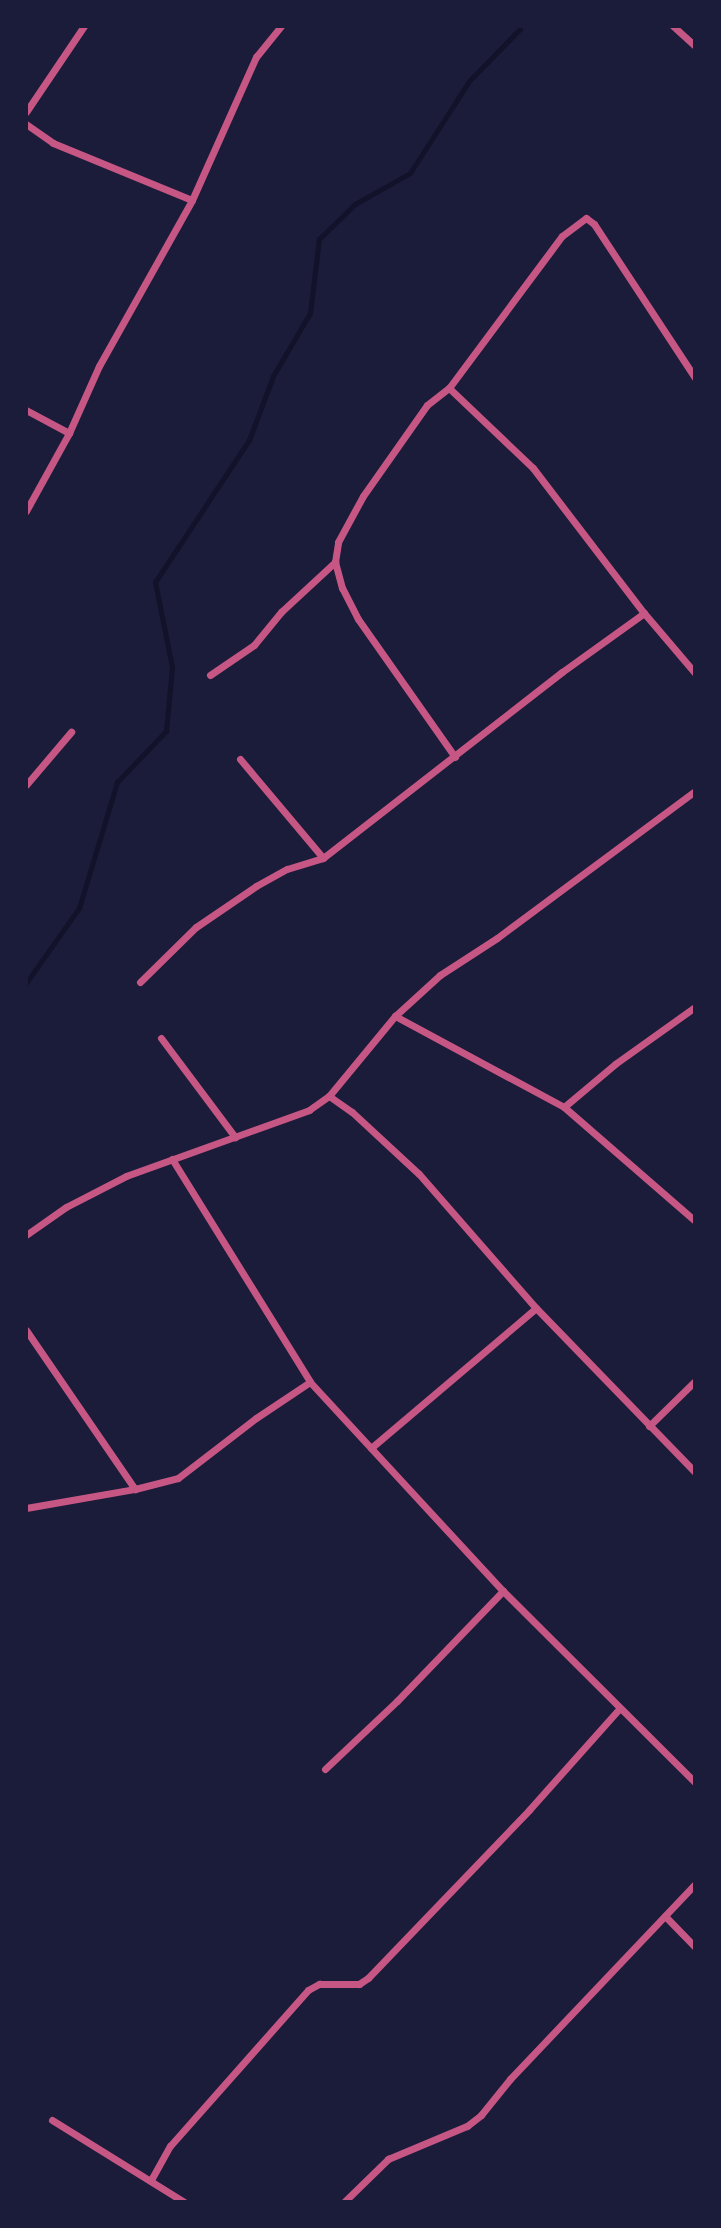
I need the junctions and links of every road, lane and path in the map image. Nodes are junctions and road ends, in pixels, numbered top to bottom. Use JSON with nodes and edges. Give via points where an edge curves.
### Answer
{"nodes":[{"id":1,"x":84,"y":26,"type":"edge"},
{"id":2,"x":281,"y":26,"type":"edge"},
{"id":3,"x":673,"y":26,"type":"edge"},
{"id":4,"x":695,"y":46,"type":"edge"},
{"id":5,"x":26,"y":112,"type":"edge"},
{"id":6,"x":26,"y":124,"type":"edge"},
{"id":7,"x":192,"y":200,"type":"junction"},
{"id":8,"x":695,"y":379,"type":"edge"},
{"id":9,"x":449,"y":388,"type":"junction"},
{"id":10,"x":26,"y":410,"type":"edge"},
{"id":11,"x":69,"y":433,"type":"junction"},
{"id":12,"x":26,"y":511,"type":"edge"},
{"id":13,"x":335,"y":562,"type":"junction"},
{"id":14,"x":644,"y":613,"type":"junction"},
{"id":15,"x":695,"y":673,"type":"edge"},
{"id":16,"x":210,"y":675,"type":"dead end"},
{"id":17,"x":71,"y":733,"type":"dead end"},
{"id":18,"x":455,"y":757,"type":"junction"},
{"id":19,"x":240,"y":759,"type":"dead end"},
{"id":20,"x":26,"y":785,"type":"edge"},
{"id":21,"x":695,"y":791,"type":"edge"},
{"id":22,"x":323,"y":858,"type":"junction"},
{"id":23,"x":140,"y":982,"type":"dead end"},
{"id":24,"x":695,"y":1007,"type":"edge"},
{"id":25,"x":395,"y":1016,"type":"junction"},
{"id":26,"x":161,"y":1038,"type":"dead end"},
{"id":27,"x":329,"y":1096,"type":"junction"},
{"id":28,"x":564,"y":1107,"type":"junction"},
{"id":29,"x":235,"y":1138,"type":"junction"},
{"id":30,"x":172,"y":1159,"type":"junction"},
{"id":31,"x":695,"y":1221,"type":"edge"},
{"id":32,"x":26,"y":1235,"type":"edge"},
{"id":33,"x":536,"y":1308,"type":"junction"},
{"id":34,"x":26,"y":1330,"type":"edge"},
{"id":35,"x":310,"y":1381,"type":"junction"},
{"id":36,"x":695,"y":1381,"type":"edge"},
{"id":37,"x":649,"y":1426,"type":"junction"},
{"id":38,"x":371,"y":1448,"type":"junction"},
{"id":39,"x":695,"y":1472,"type":"edge"},
{"id":40,"x":135,"y":1489,"type":"junction"},
{"id":41,"x":26,"y":1508,"type":"edge"},
{"id":42,"x":503,"y":1591,"type":"junction"},
{"id":43,"x":619,"y":1709,"type":"junction"},
{"id":44,"x":325,"y":1769,"type":"dead end"},
{"id":45,"x":695,"y":1782,"type":"edge"},
{"id":46,"x":695,"y":1884,"type":"edge"},
{"id":47,"x":665,"y":1916,"type":"junction"},
{"id":48,"x":695,"y":1947,"type":"edge"},
{"id":49,"x":52,"y":2120,"type":"dead end"},
{"id":50,"x":151,"y":2180,"type":"junction"},
{"id":51,"x":184,"y":2202,"type":"edge"},
{"id":52,"x":344,"y":2202,"type":"edge"}],
"edges":[{"from":1,"to":5,"type":"street"},
{"from":2,"to":7,"type":"street","via":[[256,57]]},
{"from":3,"to":4,"type":"street"},
{"from":6,"to":7,"type":"street","via":[[53,143]]},
{"from":7,"to":11,"type":"street","via":[[99,366]]},
{"from":8,"to":9,"type":"street","via":[[586,218],[562,236]]},
{"from":9,"to":13,"type":"street","via":[[426,405],[363,496],[338,542]]},
{"from":9,"to":14,"type":"street","via":[[533,468]]},
{"from":10,"to":11,"type":"street"},
{"from":11,"to":12,"type":"street"},
{"from":13,"to":16,"type":"street","via":[[281,611],[254,645]]},
{"from":13,"to":18,"type":"street","via":[[358,619]]},
{"from":14,"to":15,"type":"street"},
{"from":14,"to":18,"type":"street"},
{"from":17,"to":20,"type":"street"},
{"from":18,"to":22,"type":"street"},
{"from":19,"to":22,"type":"street"},
{"from":21,"to":25,"type":"street","via":[[440,975]]},
{"from":22,"to":23,"type":"street","via":[[287,869],[256,886],[196,927]]},
{"from":24,"to":28,"type":"street"},
{"from":25,"to":27,"type":"street"},
{"from":25,"to":28,"type":"street"},
{"from":26,"to":29,"type":"street"},
{"from":27,"to":29,"type":"street","via":[[309,1110]]},
{"from":27,"to":33,"type":"street","via":[[419,1174]]},
{"from":28,"to":31,"type":"street"},
{"from":29,"to":30,"type":"street"},
{"from":30,"to":32,"type":"street","via":[[91,1193]]},
{"from":30,"to":35,"type":"street"},
{"from":33,"to":37,"type":"street"},
{"from":33,"to":38,"type":"street"},
{"from":34,"to":40,"type":"street"},
{"from":35,"to":38,"type":"street"},
{"from":35,"to":40,"type":"street","via":[[178,1478]]},
{"from":36,"to":37,"type":"street"},
{"from":37,"to":39,"type":"street"},
{"from":38,"to":42,"type":"street"},
{"from":40,"to":41,"type":"street"},
{"from":42,"to":43,"type":"street"},
{"from":42,"to":44,"type":"street"},
{"from":43,"to":45,"type":"street"},
{"from":43,"to":50,"type":"street","via":[[368,1978],[359,1984],[319,1984],[308,1990],[170,2146]]},
{"from":46,"to":47,"type":"street"},
{"from":47,"to":48,"type":"street"},
{"from":47,"to":52,"type":"street","via":[[481,2115],[467,2126],[388,2159]]},
{"from":49,"to":50,"type":"street"},
{"from":50,"to":51,"type":"street"}]}
